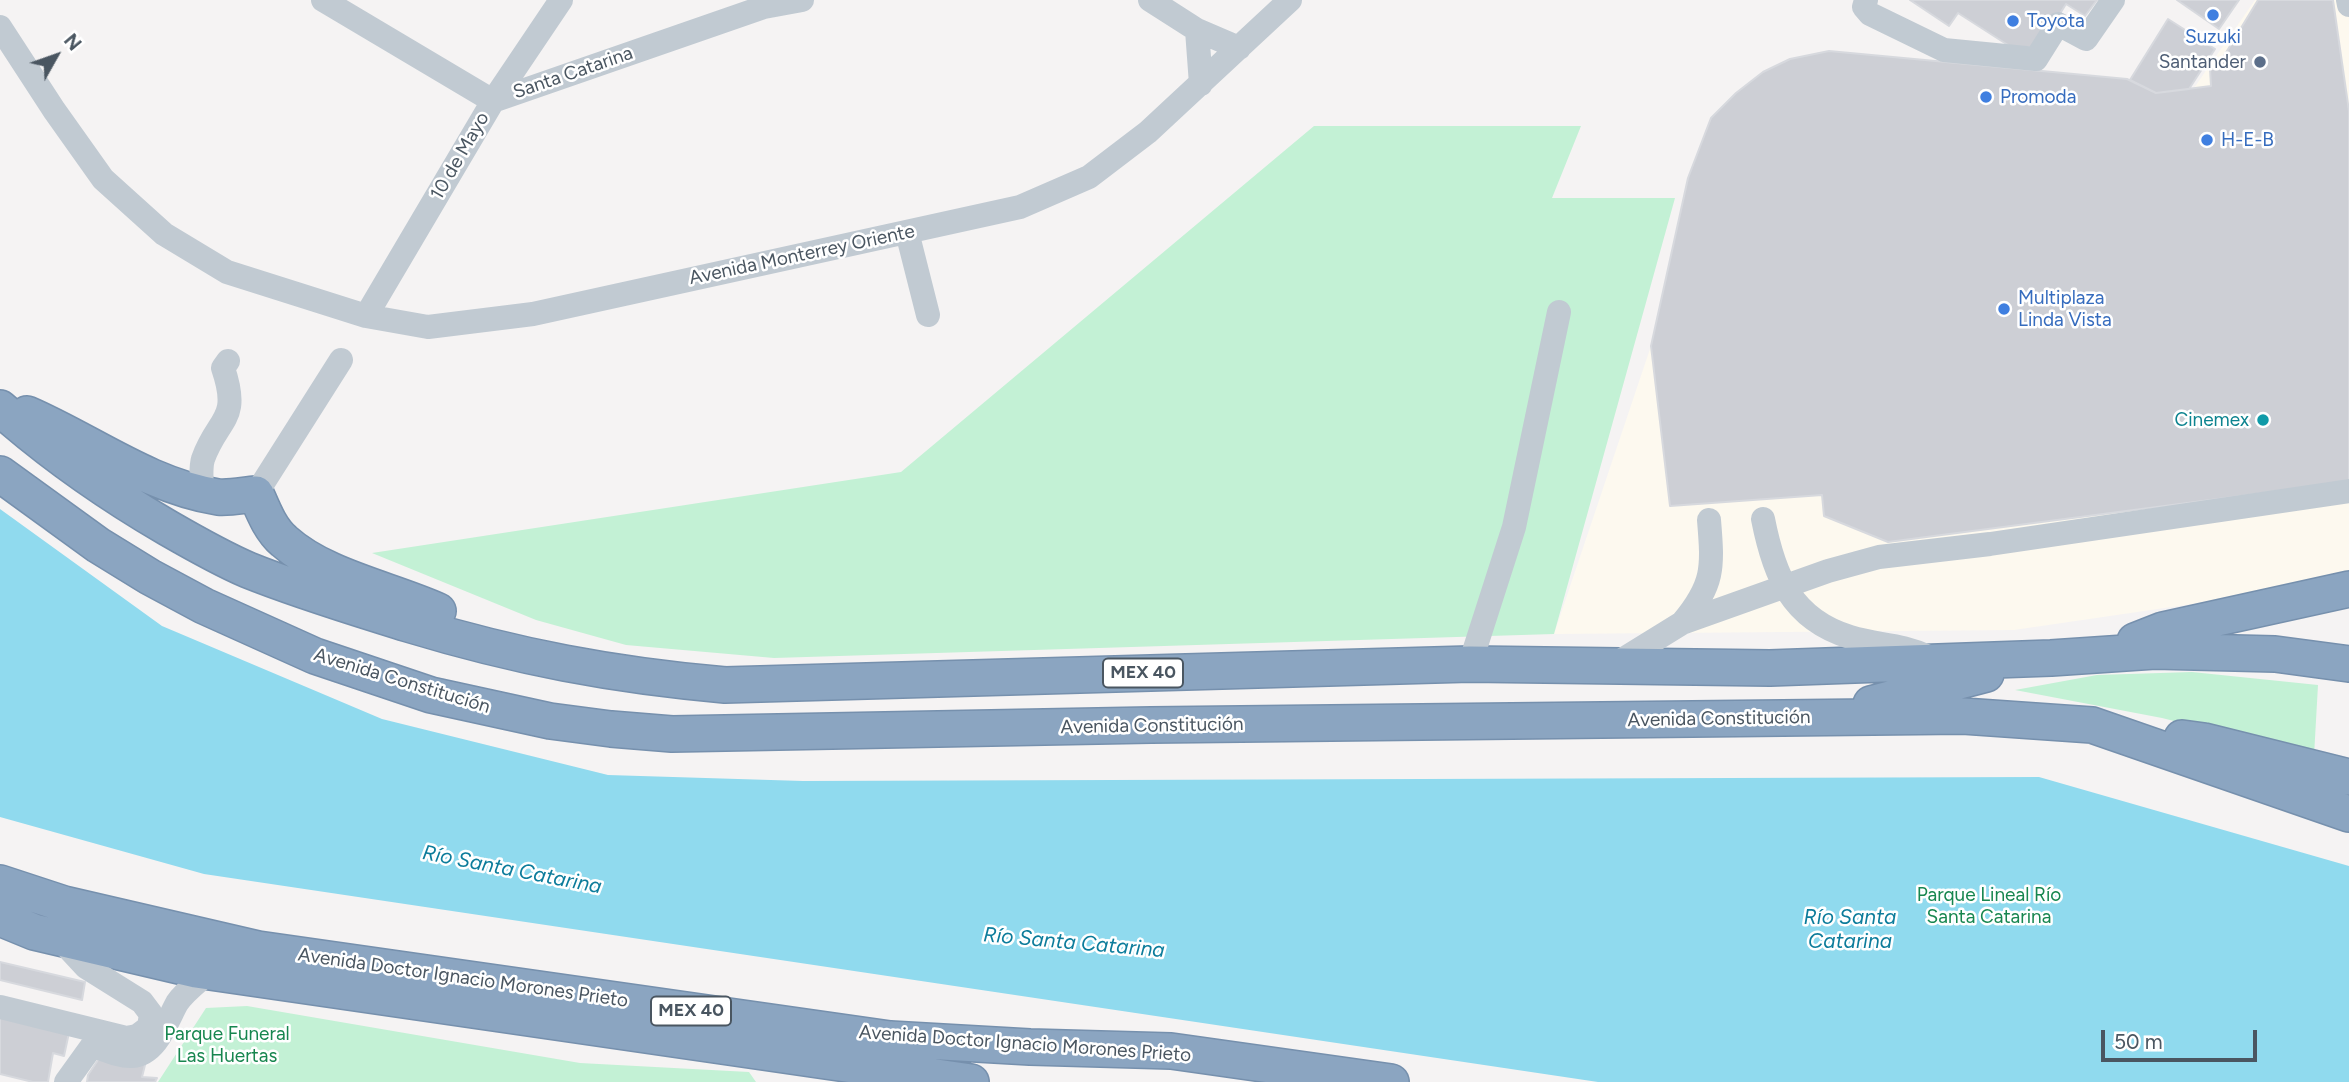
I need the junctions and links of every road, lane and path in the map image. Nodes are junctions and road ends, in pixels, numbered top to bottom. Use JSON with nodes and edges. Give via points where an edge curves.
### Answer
{"nodes":[{"id":1,"x":323,"y":0,"type":"edge"},
{"id":2,"x":561,"y":0,"type":"edge"},
{"id":3,"x":802,"y":0,"type":"edge"},
{"id":4,"x":1139,"y":0,"type":"edge"},
{"id":5,"x":1151,"y":0,"type":"edge"},
{"id":6,"x":1290,"y":0,"type":"edge"},
{"id":7,"x":1866,"y":0,"type":"edge"},
{"id":8,"x":2113,"y":0,"type":"edge"},
{"id":9,"x":0,"y":27,"type":"edge"},
{"id":10,"x":1198,"y":30,"type":"junction"},
{"id":11,"x":1239,"y":48,"type":"junction"},
{"id":12,"x":1201,"y":83,"type":"junction"},
{"id":13,"x":492,"y":101,"type":"junction"},
{"id":14,"x":907,"y":232,"type":"junction"},
{"id":15,"x":1559,"y":312,"type":"dead end"},
{"id":16,"x":928,"y":315,"type":"dead end"},
{"id":17,"x":366,"y":316,"type":"junction"},
{"id":18,"x":341,"y":360,"type":"dead end"},
{"id":19,"x":228,"y":361,"type":"dead end"},
{"id":20,"x":0,"y":406,"type":"edge"},
{"id":21,"x":0,"y":474,"type":"edge"},
{"id":22,"x":2349,"y":491,"type":"edge"},
{"id":23,"x":202,"y":492,"type":"junction"},
{"id":24,"x":256,"y":494,"type":"junction"},
{"id":25,"x":1763,"y":519,"type":"dead end"},
{"id":26,"x":1709,"y":520,"type":"dead end"},
{"id":27,"x":1783,"y":588,"type":"junction"},
{"id":28,"x":2349,"y":589,"type":"edge"},
{"id":29,"x":1682,"y":623,"type":"junction"},
{"id":30,"x":518,"y":655,"type":"junction"},
{"id":31,"x":2094,"y":655,"type":"junction"},
{"id":32,"x":2051,"y":658,"type":"junction"},
{"id":33,"x":1939,"y":662,"type":"junction"},
{"id":34,"x":2349,"y":663,"type":"edge"},
{"id":35,"x":1471,"y":664,"type":"junction"},
{"id":36,"x":1612,"y":666,"type":"junction"},
{"id":37,"x":1816,"y":718,"type":"junction"},
{"id":38,"x":2092,"y":726,"type":"junction"},
{"id":39,"x":2349,"y":777,"type":"edge"},
{"id":40,"x":2349,"y":814,"type":"edge"},
{"id":41,"x":0,"y":883,"type":"edge"},
{"id":42,"x":0,"y":918,"type":"edge"},
{"id":43,"x":0,"y":929,"type":"edge"},
{"id":44,"x":46,"y":934,"type":"junction"},
{"id":45,"x":209,"y":972,"type":"junction"},
{"id":46,"x":0,"y":1007,"type":"edge"},
{"id":47,"x":99,"y":1039,"type":"junction"},
{"id":48,"x":835,"y":1073,"type":"edge"},
{"id":49,"x":66,"y":1082,"type":"edge"},
{"id":50,"x":971,"y":1082,"type":"edge"},
{"id":51,"x":1391,"y":1082,"type":"edge"}],
"edges":[{"from":1,"to":13,"type":"street","name":"Santa Catarina"},
{"from":2,"to":13,"type":"street","name":"10 de Mayo"},
{"from":3,"to":13,"type":"street","name":"Santa Catarina","via":[[764,7]]},
{"from":4,"to":5,"type":"street"},
{"from":5,"to":10,"type":"street"},
{"from":6,"to":11,"type":"street","name":"Avenida Monterrey Oriente"},
{"from":7,"to":8,"type":"street","via":[[1864,7],[1870,13],[1944,50],[2036,59],[2058,24],[2086,39]]},
{"from":9,"to":17,"type":"street","name":"Avenida Monterrey Oriente","via":[[103,179],[164,234],[227,272]]},
{"from":10,"to":11,"type":"street"},
{"from":10,"to":12,"type":"street"},
{"from":11,"to":12,"type":"street","name":"Avenida Monterrey Oriente"},
{"from":12,"to":14,"type":"street","name":"Avenida Monterrey Oriente","via":[[1089,177],[1020,207]]},
{"from":13,"to":17,"type":"street","name":"10 de Mayo"},
{"from":14,"to":16,"type":"street"},
{"from":14,"to":17,"type":"street","name":"Avenida Monterrey Oriente","via":[[533,314],[428,327]]},
{"from":15,"to":35,"type":"street","via":[[1514,527]]},
{"from":18,"to":24,"type":"street"},
{"from":19,"to":23,"type":"street","via":[[223,368],[230,404],[203,461]]},
{"from":20,"to":23,"type":"highway","via":[[46,422],[124,464]]},
{"from":20,"to":30,"type":"highway","number":"MEX 40","via":[[89,480],[201,547],[352,607]]},
{"from":21,"to":37,"type":"highway","name":"Avenida Constitución","via":[[150,577],[304,652],[431,695],[550,721],[672,734]]},
{"from":22,"to":27,"type":"street","via":[[1879,557]]},
{"from":23,"to":24,"type":"highway","via":[[220,497]]},
{"from":24,"to":30,"type":"highway","via":[[267,521],[282,540],[308,558],[435,609]]},
{"from":25,"to":27,"type":"street"},
{"from":26,"to":29,"type":"street","via":[[1712,558],[1708,585]]},
{"from":27,"to":29,"type":"street"},
{"from":27,"to":33,"type":"street","via":[[1801,610],[1825,627],[1852,638],[1912,649]]},
{"from":28,"to":31,"type":"highway","via":[[2163,630]]},
{"from":29,"to":36,"type":"street"},
{"from":30,"to":35,"type":"highway","number":"MEX 40","via":[[621,674],[725,685]]},
{"from":31,"to":32,"type":"highway","number":"MEX 40"},
{"from":31,"to":34,"type":"highway","number":"MEX 40","via":[[2215,651]]},
{"from":32,"to":33,"type":"highway","number":"MEX 40"},
{"from":32,"to":37,"type":"highway"},
{"from":33,"to":36,"type":"highway","number":"MEX 40","via":[[1770,668]]},
{"from":35,"to":36,"type":"highway","number":"MEX 40"},
{"from":37,"to":38,"type":"highway","name":"Avenida Constitución","via":[[1963,716]]},
{"from":38,"to":39,"type":"highway","via":[[2204,741]]},
{"from":38,"to":40,"type":"highway","name":"Avenida Constitución"},
{"from":41,"to":51,"type":"highway","name":"Avenida Doctor Ignacio Morones Prieto","number":"MEX 40","via":[[64,904],[258,949],[890,1038],[1171,1051]]},
{"from":42,"to":44,"type":"highway","name":"Avenida Doctor Ignacio Morones Prieto","number":"MEX 40"},
{"from":43,"to":44,"type":"street"},
{"from":44,"to":45,"type":"highway","name":"Avenida Doctor Ignacio Morones Prieto","number":"MEX 40"},
{"from":44,"to":47,"type":"street","via":[[86,967],[142,1002],[150,1014],[149,1027],[137,1036]]},
{"from":45,"to":47,"type":"street","via":[[178,1001],[158,1040],[141,1054],[122,1055]]},
{"from":45,"to":48,"type":"highway","name":"Avenida Doctor Ignacio Morones Prieto","number":"MEX 40"},
{"from":46,"to":47,"type":"street"},
{"from":47,"to":49,"type":"street"},
{"from":48,"to":50,"type":"highway","name":"Avenida Doctor Ignacio Morones Prieto","number":"MEX 40"}]}
